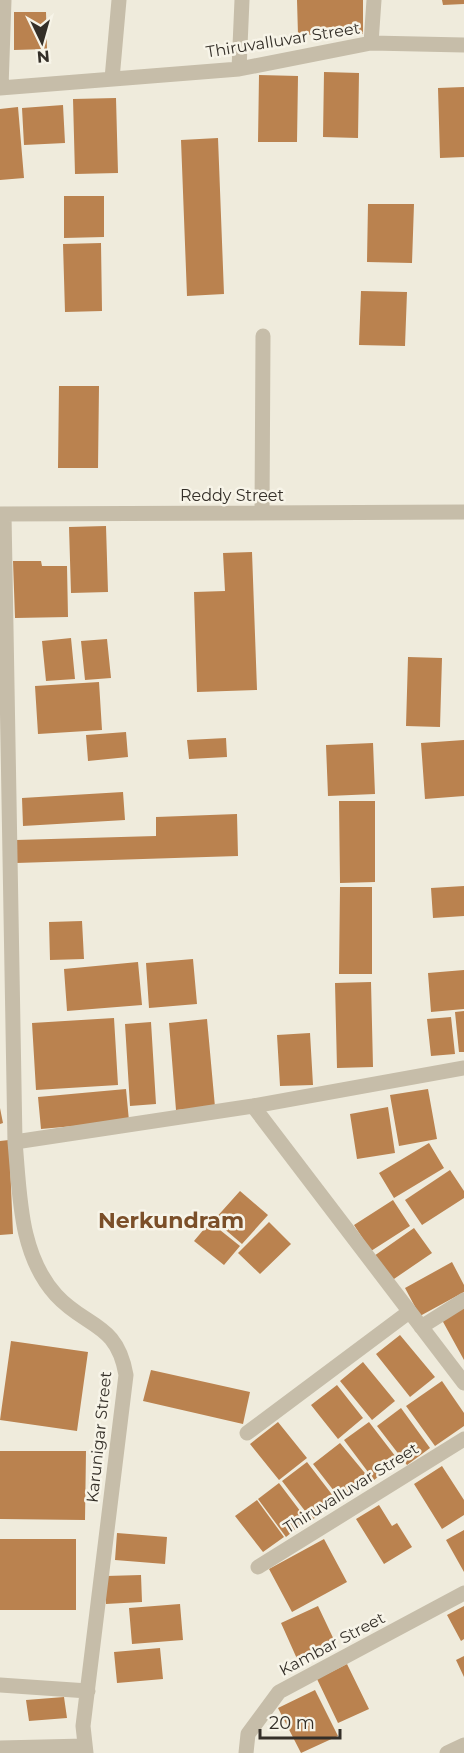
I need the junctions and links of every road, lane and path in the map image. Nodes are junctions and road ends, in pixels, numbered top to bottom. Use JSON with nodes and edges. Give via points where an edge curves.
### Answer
{"nodes":[{"id":1,"x":4,"y":0,"type":"edge"},
{"id":2,"x":119,"y":0,"type":"edge"},
{"id":3,"x":242,"y":0,"type":"edge"},
{"id":4,"x":374,"y":0,"type":"edge"},
{"id":5,"x":371,"y":44,"type":"junction"},
{"id":6,"x":464,"y":45,"type":"edge"},
{"id":7,"x":239,"y":69,"type":"junction"},
{"id":8,"x":112,"y":79,"type":"junction"},
{"id":9,"x":0,"y":88,"type":"edge"},
{"id":10,"x":264,"y":336,"type":"dead end"},
{"id":11,"x":464,"y":512,"type":"edge"},
{"id":12,"x":262,"y":513,"type":"junction"},
{"id":13,"x":2,"y":514,"type":"edge"},
{"id":14,"x":4,"y":725,"type":"edge"},
{"id":15,"x":464,"y":1068,"type":"edge"},
{"id":16,"x":253,"y":1106,"type":"junction"},
{"id":17,"x":15,"y":1142,"type":"junction"},
{"id":18,"x":464,"y":1300,"type":"edge"},
{"id":19,"x":409,"y":1312,"type":"junction"},
{"id":20,"x":421,"y":1327,"type":"junction"},
{"id":21,"x":464,"y":1383,"type":"edge"},
{"id":22,"x":247,"y":1433,"type":"dead end"},
{"id":23,"x":464,"y":1439,"type":"edge"},
{"id":24,"x":258,"y":1567,"type":"dead end"},
{"id":25,"x":464,"y":1593,"type":"edge"},
{"id":26,"x":0,"y":1685,"type":"edge"},
{"id":27,"x":88,"y":1691,"type":"junction"},
{"id":28,"x":464,"y":1744,"type":"edge"},
{"id":29,"x":0,"y":1748,"type":"edge"},
{"id":30,"x":86,"y":1749,"type":"edge"},
{"id":31,"x":246,"y":1753,"type":"edge"},
{"id":32,"x":447,"y":1753,"type":"edge"}],
"edges":[{"from":1,"to":9,"type":"street"},
{"from":2,"to":8,"type":"street"},
{"from":3,"to":7,"type":"street"},
{"from":4,"to":5,"type":"street"},
{"from":5,"to":6,"type":"street","name":"Thiruvalluvar Street"},
{"from":5,"to":7,"type":"street","name":"Thiruvalluvar Street"},
{"from":7,"to":8,"type":"street","name":"Thiruvalluvar Street"},
{"from":8,"to":9,"type":"street","name":"Thiruvalluvar Street"},
{"from":10,"to":12,"type":"street"},
{"from":11,"to":12,"type":"street","name":"Reddy Street"},
{"from":12,"to":13,"type":"street","name":"Reddy Street"},
{"from":13,"to":14,"type":"street","name":"Karunigar Street"},
{"from":14,"to":17,"type":"street","name":"Karunigar Street"},
{"from":15,"to":16,"type":"street"},
{"from":16,"to":17,"type":"street"},
{"from":16,"to":19,"type":"street"},
{"from":17,"to":27,"type":"street","name":"Karunigar Street","via":[[22,1222],[34,1260],[57,1296],[112,1338],[123,1354],[126,1375]]},
{"from":18,"to":20,"type":"street"},
{"from":19,"to":20,"type":"street"},
{"from":19,"to":22,"type":"street"},
{"from":20,"to":21,"type":"street"},
{"from":23,"to":24,"type":"street","name":"Thiruvalluvar Street"},
{"from":25,"to":31,"type":"street","name":"Kambar Street","via":[[279,1692],[248,1734]]},
{"from":26,"to":27,"type":"street"},
{"from":27,"to":30,"type":"street","name":"Karunigar Street","via":[[83,1726]]},
{"from":28,"to":32,"type":"street"},
{"from":29,"to":30,"type":"street"}]}
